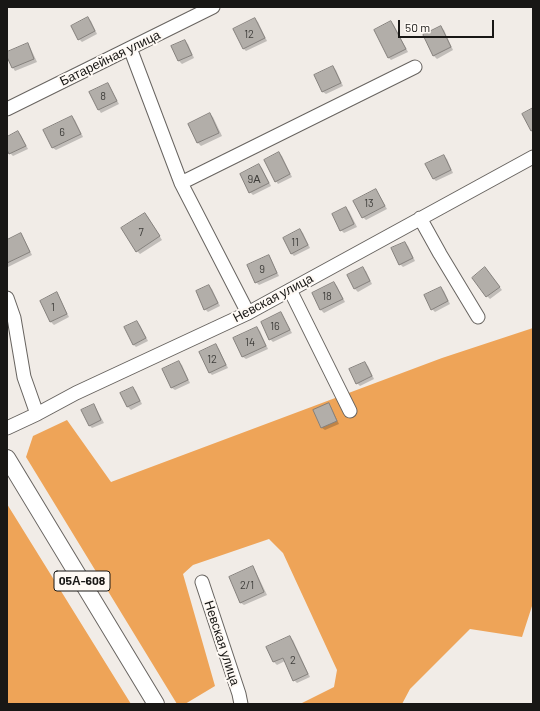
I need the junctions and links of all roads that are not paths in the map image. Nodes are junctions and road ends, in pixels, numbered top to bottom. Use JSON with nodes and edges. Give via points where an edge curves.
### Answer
{"nodes":[{"id":1,"x":211,"y":8,"type":"edge"},
{"id":2,"x":130,"y":48,"type":"junction"},
{"id":3,"x":415,"y":67,"type":"dead end"},
{"id":4,"x":7,"y":109,"type":"edge"},
{"id":5,"x":533,"y":156,"type":"edge"},
{"id":6,"x":181,"y":183,"type":"junction"},
{"id":7,"x":420,"y":218,"type":"junction"},
{"id":8,"x":290,"y":290,"type":"junction"},
{"id":9,"x":7,"y":298,"type":"edge"},
{"id":10,"x":248,"y":313,"type":"junction"},
{"id":11,"x":478,"y":317,"type":"dead end"},
{"id":12,"x":350,"y":411,"type":"dead end"},
{"id":13,"x":37,"y":414,"type":"junction"},
{"id":14,"x":7,"y":428,"type":"edge"},
{"id":15,"x":7,"y":458,"type":"edge"},
{"id":16,"x":202,"y":582,"type":"dead end"},
{"id":17,"x":156,"y":704,"type":"edge"},
{"id":18,"x":241,"y":704,"type":"edge"}],
"edges":[{"from":1,"to":2,"type":"street","name":"Батарейная улица"},
{"from":2,"to":4,"type":"street","name":"Батарейная улица"},
{"from":2,"to":6,"type":"street"},
{"from":3,"to":6,"type":"street"},
{"from":5,"to":7,"type":"street","name":"Невская улица"},
{"from":6,"to":10,"type":"street"},
{"from":7,"to":8,"type":"street","name":"Невская улица"},
{"from":7,"to":11,"type":"street"},
{"from":8,"to":10,"type":"street","name":"Невская улица"},
{"from":8,"to":12,"type":"street"},
{"from":9,"to":13,"type":"street","via":[[14,318],[24,377]]},
{"from":10,"to":13,"type":"street","name":"Невская улица","via":[[76,393]]},
{"from":13,"to":14,"type":"street","name":"Невская улица"},
{"from":15,"to":17,"type":"main road","number":"05А-608"},
{"from":16,"to":18,"type":"street","name":"Невская улица"}]}
